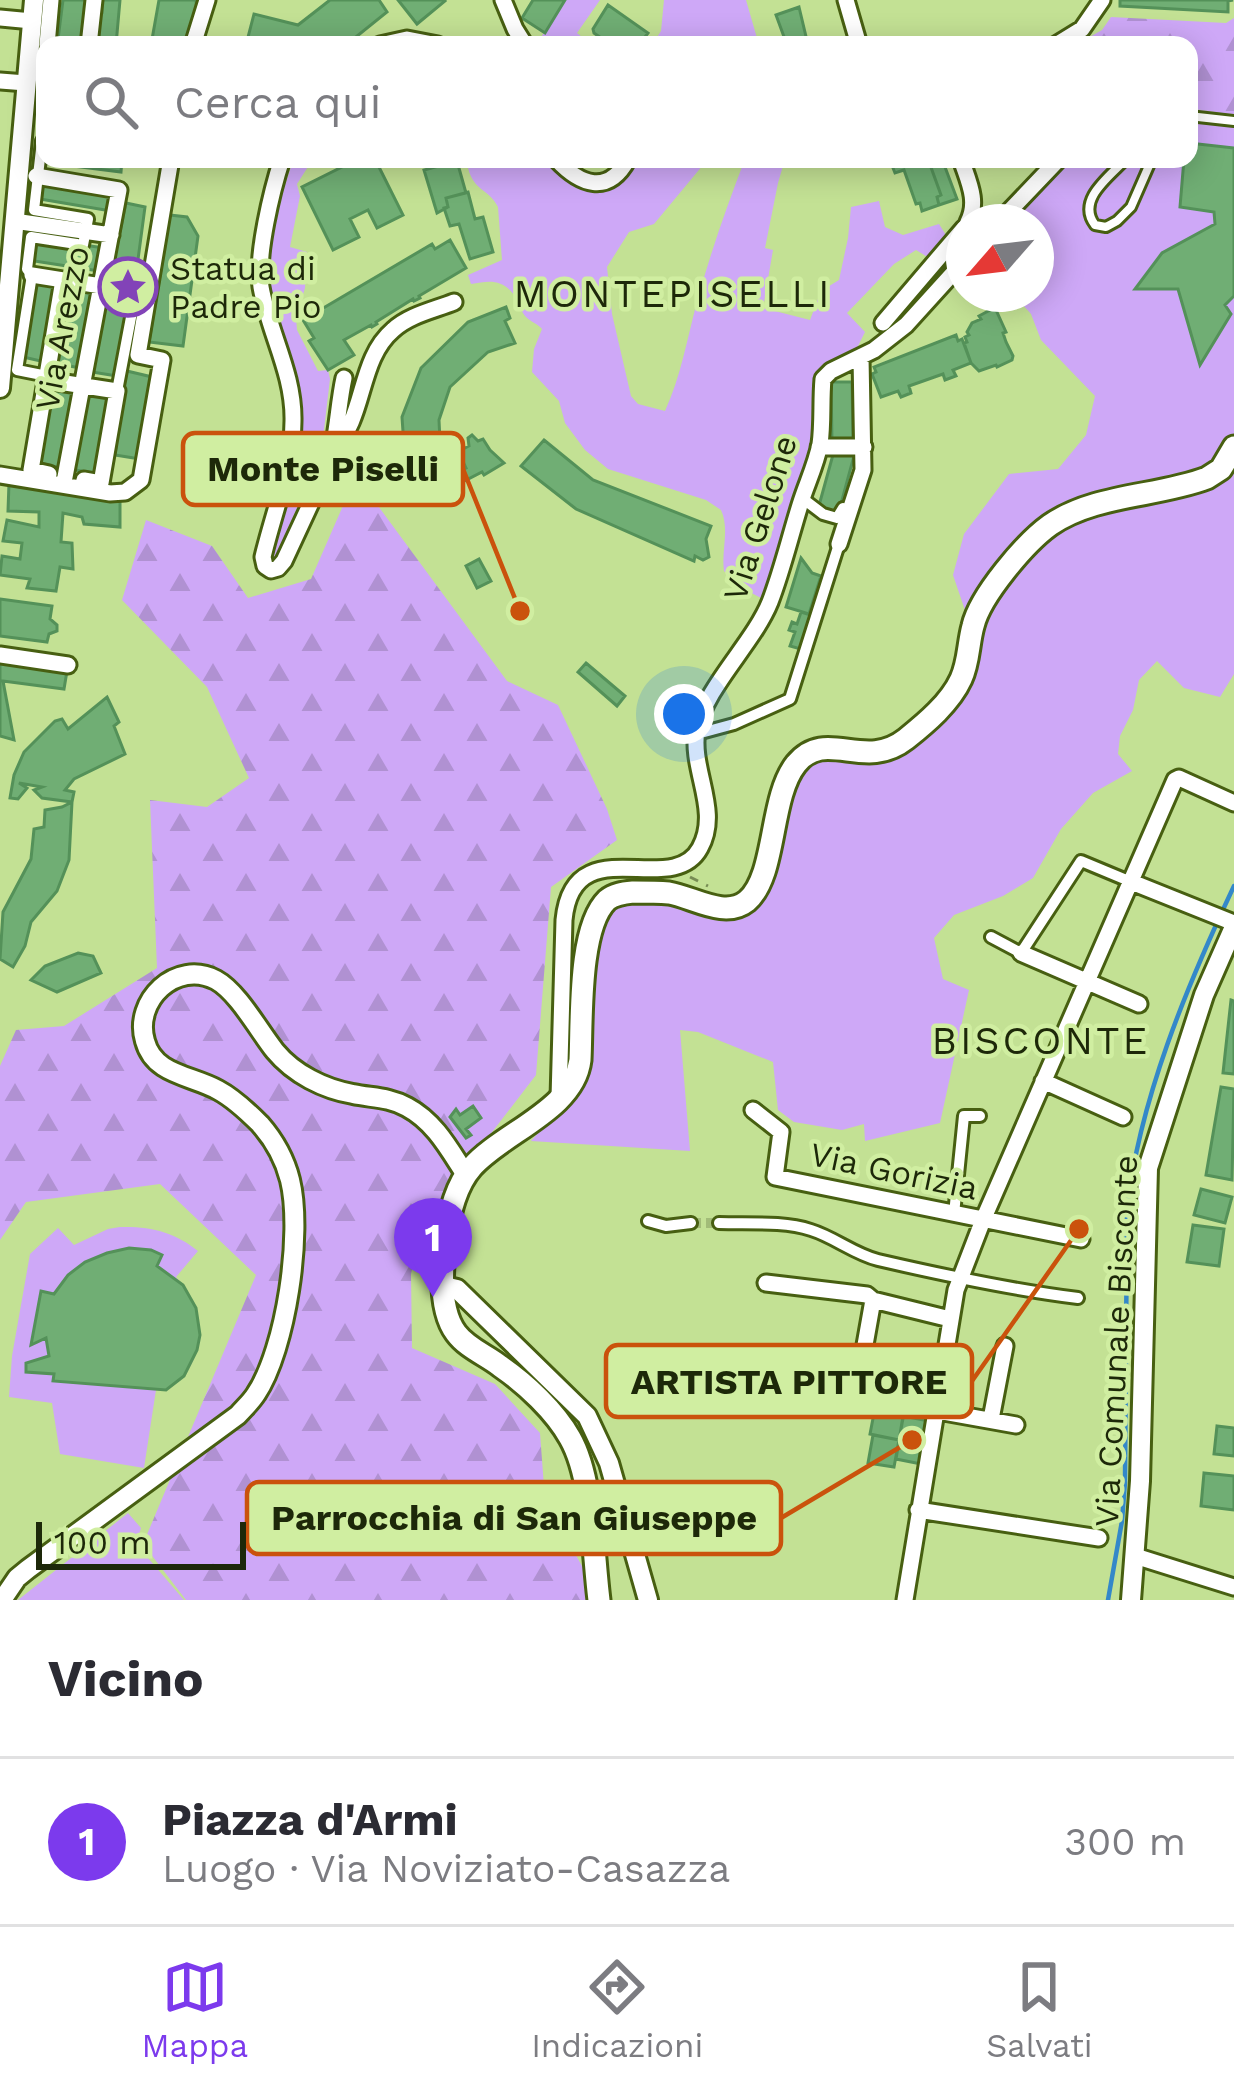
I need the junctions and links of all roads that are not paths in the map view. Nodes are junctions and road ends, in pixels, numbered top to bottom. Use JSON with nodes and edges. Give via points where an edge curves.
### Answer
{"nodes":[{"id":1,"x":34,"y":0,"type":"edge"},
{"id":2,"x":51,"y":0,"type":"edge"},
{"id":3,"x":94,"y":0,"type":"edge"},
{"id":4,"x":207,"y":0,"type":"edge"},
{"id":5,"x":503,"y":0,"type":"edge"},
{"id":6,"x":846,"y":0,"type":"edge"},
{"id":7,"x":1102,"y":0,"type":"edge"},
{"id":8,"x":0,"y":18,"type":"edge"},
{"id":9,"x":32,"y":21,"type":"junction"},
{"id":10,"x":48,"y":36,"type":"edge"},
{"id":11,"x":90,"y":36,"type":"edge"},
{"id":12,"x":195,"y":36,"type":"edge"},
{"id":13,"x":521,"y":36,"type":"edge"},
{"id":14,"x":856,"y":36,"type":"edge"},
{"id":15,"x":1071,"y":36,"type":"edge"},
{"id":16,"x":0,"y":81,"type":"edge"},
{"id":17,"x":26,"y":83,"type":"junction"},
{"id":18,"x":1198,"y":117,"type":"edge"},
{"id":19,"x":1234,"y":121,"type":"edge"},
{"id":20,"x":38,"y":168,"type":"edge"},
{"id":21,"x":169,"y":168,"type":"edge"},
{"id":22,"x":280,"y":168,"type":"edge"},
{"id":23,"x":566,"y":168,"type":"edge"},
{"id":24,"x":620,"y":168,"type":"edge"},
{"id":25,"x":964,"y":168,"type":"edge"},
{"id":26,"x":1050,"y":168,"type":"edge"},
{"id":27,"x":1118,"y":168,"type":"edge"},
{"id":28,"x":1148,"y":168,"type":"edge"},
{"id":29,"x":36,"y":176,"type":"junction"},
{"id":30,"x":974,"y":204,"type":"edge"},
{"id":31,"x":1016,"y":204,"type":"edge"},
{"id":32,"x":14,"y":221,"type":"junction"},
{"id":33,"x":86,"y":231,"type":"junction"},
{"id":34,"x":111,"y":235,"type":"junction"},
{"id":35,"x":946,"y":249,"type":"edge"},
{"id":36,"x":32,"y":275,"type":"junction"},
{"id":37,"x":63,"y":280,"type":"junction"},
{"id":38,"x":946,"y":281,"type":"edge"},
{"id":39,"x":101,"y":286,"type":"junction"},
{"id":40,"x":4,"y":292,"type":"edge"},
{"id":41,"x":454,"y":302,"type":"dead end"},
{"id":42,"x":883,"y":323,"type":"dead end"},
{"id":43,"x":862,"y":357,"type":"junction"},
{"id":44,"x":47,"y":378,"type":"junction"},
{"id":45,"x":344,"y":378,"type":"dead end"},
{"id":46,"x":82,"y":386,"type":"junction"},
{"id":47,"x":0,"y":388,"type":"edge"},
{"id":48,"x":117,"y":391,"type":"junction"},
{"id":49,"x":819,"y":446,"type":"junction"},
{"id":50,"x":863,"y":446,"type":"junction"},
{"id":51,"x":1234,"y":447,"type":"edge"},
{"id":52,"x":334,"y":448,"type":"junction"},
{"id":53,"x":862,"y":470,"type":"junction"},
{"id":54,"x":0,"y":475,"type":"edge"},
{"id":55,"x":65,"y":477,"type":"junction"},
{"id":56,"x":802,"y":498,"type":"junction"},
{"id":57,"x":839,"y":544,"type":"joint"},
{"id":58,"x":0,"y":656,"type":"edge"},
{"id":59,"x":68,"y":665,"type":"dead end"},
{"id":60,"x":697,"y":734,"type":"junction"},
{"id":61,"x":1234,"y":803,"type":"edge"},
{"id":62,"x":1129,"y":881,"type":"junction"},
{"id":63,"x":1226,"y":921,"type":"edge"},
{"id":64,"x":992,"y":937,"type":"dead end"},
{"id":65,"x":1021,"y":953,"type":"junction"},
{"id":66,"x":1087,"y":980,"type":"junction"},
{"id":67,"x":1139,"y":1004,"type":"dead end"},
{"id":68,"x":1043,"y":1081,"type":"junction"},
{"id":69,"x":559,"y":1098,"type":"junction"},
{"id":70,"x":753,"y":1110,"type":"dead end"},
{"id":71,"x":980,"y":1117,"type":"dead end"},
{"id":72,"x":1123,"y":1117,"type":"dead end"},
{"id":73,"x":466,"y":1175,"type":"junction"},
{"id":74,"x":954,"y":1214,"type":"junction"},
{"id":75,"x":982,"y":1220,"type":"junction"},
{"id":76,"x":649,"y":1221,"type":"dead end"},
{"id":77,"x":691,"y":1223,"type":"tunnel mouth"},
{"id":78,"x":719,"y":1223,"type":"tunnel mouth"},
{"id":79,"x":1082,"y":1239,"type":"dead end"},
{"id":80,"x":961,"y":1276,"type":"junction"},
{"id":81,"x":766,"y":1283,"type":"dead end"},
{"id":82,"x":444,"y":1286,"type":"junction"},
{"id":83,"x":1078,"y":1298,"type":"dead end"},
{"id":84,"x":873,"y":1300,"type":"junction"},
{"id":85,"x":950,"y":1319,"type":"junction"},
{"id":86,"x":1006,"y":1346,"type":"dead end"},
{"id":87,"x":766,"y":1388,"type":"dead end"},
{"id":88,"x":855,"y":1401,"type":"junction"},
{"id":89,"x":937,"y":1411,"type":"junction"},
{"id":90,"x":991,"y":1419,"type":"junction"},
{"id":91,"x":1016,"y":1425,"type":"dead end"},
{"id":92,"x":918,"y":1510,"type":"junction"},
{"id":93,"x":1099,"y":1538,"type":"dead end"},
{"id":94,"x":1135,"y":1556,"type":"junction"},
{"id":95,"x":1234,"y":1587,"type":"edge"},
{"id":96,"x":2,"y":1600,"type":"edge"},
{"id":97,"x":599,"y":1600,"type":"edge"},
{"id":98,"x":648,"y":1600,"type":"edge"},
{"id":99,"x":905,"y":1600,"type":"edge"},
{"id":100,"x":1131,"y":1600,"type":"edge"}],
"edges":[{"from":1,"to":9,"type":"street"},
{"from":2,"to":10,"type":"street"},
{"from":3,"to":11,"type":"street"},
{"from":4,"to":12,"type":"street"},
{"from":5,"to":13,"type":"street"},
{"from":6,"to":14,"type":"street"},
{"from":7,"to":15,"type":"street"},
{"from":8,"to":9,"type":"street"},
{"from":9,"to":17,"type":"street"},
{"from":16,"to":17,"type":"street"},
{"from":17,"to":32,"type":"street"},
{"from":18,"to":19,"type":"lane"},
{"from":20,"to":29,"type":"street"},
{"from":21,"to":54,"type":"street","via":[[138,356],[162,360],[141,480],[110,494]]},
{"from":22,"to":52,"type":"street","via":[[260,281],[291,384],[293,422],[267,568],[284,561]]},
{"from":23,"to":24,"type":"street","via":[[597,183]]},
{"from":25,"to":30,"type":"street"},
{"from":26,"to":31,"type":"street"},
{"from":27,"to":28,"type":"lane","via":[[1089,204],[1095,225],[1125,214]]},
{"from":29,"to":33,"type":"street","via":[[34,211],[88,219]]},
{"from":29,"to":34,"type":"street","name":"Via Arezzo","via":[[119,190]]},
{"from":32,"to":33,"type":"street"},
{"from":32,"to":40,"type":"street"},
{"from":33,"to":34,"type":"street"},
{"from":33,"to":36,"type":"street","via":[[83,245],[31,236]]},
{"from":34,"to":39,"type":"street","name":"Via Arezzo"},
{"from":35,"to":42,"type":"street"},
{"from":36,"to":37,"type":"street"},
{"from":36,"to":44,"type":"street","via":[[16,370]]},
{"from":37,"to":39,"type":"street"},
{"from":37,"to":44,"type":"street"},
{"from":38,"to":43,"type":"street","name":"Via Gelone"},
{"from":39,"to":46,"type":"street","name":"Via Arezzo"},
{"from":39,"to":48,"type":"street","via":[[136,291]]},
{"from":40,"to":47,"type":"street"},
{"from":41,"to":52,"type":"street","via":[[385,338],[350,430]]},
{"from":43,"to":49,"type":"street","name":"Via Gelone","via":[[823,380]]},
{"from":43,"to":50,"type":"street"},
{"from":44,"to":46,"type":"street"},
{"from":44,"to":55,"type":"street","via":[[31,470]]},
{"from":45,"to":52,"type":"street"},
{"from":46,"to":48,"type":"street"},
{"from":46,"to":55,"type":"street","name":"Via Arezzo"},
{"from":48,"to":55,"type":"street","via":[[100,484]]},
{"from":49,"to":50,"type":"street"},
{"from":49,"to":56,"type":"street","name":"Via Gelone"},
{"from":50,"to":53,"type":"street"},
{"from":51,"to":69,"type":"main road","via":[[1207,478],[1078,511],[1030,542],[977,614],[964,673],[935,713],[891,749],[826,748],[796,765],[759,885],[744,903],[724,908],[657,892],[608,899],[586,949],[579,1070]]},
{"from":53,"to":56,"type":"street","via":[[841,517]]},
{"from":53,"to":57,"type":"street"},
{"from":56,"to":60,"type":"street","name":"Via Gelone","via":[[770,603]]},
{"from":57,"to":60,"type":"street","via":[[790,699]]},
{"from":58,"to":59,"type":"street"},
{"from":60,"to":69,"type":"street","via":[[708,814],[695,857],[679,867],[603,869],[567,899]]},
{"from":61,"to":62,"type":"street","via":[[1174,780]]},
{"from":62,"to":63,"type":"street"},
{"from":62,"to":65,"type":"street","via":[[1081,861]]},
{"from":62,"to":66,"type":"street"},
{"from":63,"to":94,"type":"street","name":"Via Comunale Bisconte","via":[[1148,1168]]},
{"from":64,"to":65,"type":"street"},
{"from":65,"to":66,"type":"street"},
{"from":66,"to":67,"type":"street"},
{"from":66,"to":68,"type":"street"},
{"from":68,"to":72,"type":"street"},
{"from":68,"to":75,"type":"street"},
{"from":69,"to":73,"type":"main road"},
{"from":70,"to":74,"type":"street","name":"Via Gorizia","via":[[781,1132],[775,1178]]},
{"from":71,"to":74,"type":"street","via":[[964,1116]]},
{"from":73,"to":82,"type":"main road","via":[[446,1235]]},
{"from":73,"to":96,"type":"street","via":[[437,1131],[405,1106],[323,1086],[296,1070],[217,980],[172,979],[153,994],[142,1018],[151,1056],[237,1103],[282,1157],[295,1215],[284,1320],[263,1383],[238,1415],[28,1569]]},
{"from":74,"to":75,"type":"street","name":"Via Gorizia"},
{"from":75,"to":79,"type":"street","name":"Via Gorizia"},
{"from":75,"to":80,"type":"street"},
{"from":76,"to":77,"type":"street"},
{"from":78,"to":80,"type":"street","via":[[809,1229],[876,1259]]},
{"from":80,"to":83,"type":"street"},
{"from":80,"to":85,"type":"street"},
{"from":81,"to":84,"type":"street"},
{"from":82,"to":97,"type":"main road","via":[[456,1333],[522,1383],[572,1442]]},
{"from":82,"to":98,"type":"street","via":[[457,1289],[587,1416],[604,1448]]},
{"from":84,"to":85,"type":"street"},
{"from":84,"to":88,"type":"street"},
{"from":85,"to":89,"type":"street"},
{"from":86,"to":90,"type":"street"},
{"from":87,"to":88,"type":"street"},
{"from":88,"to":89,"type":"street"},
{"from":89,"to":90,"type":"street"},
{"from":89,"to":92,"type":"street"},
{"from":90,"to":91,"type":"street"},
{"from":92,"to":93,"type":"street"},
{"from":92,"to":99,"type":"street"},
{"from":94,"to":95,"type":"street"},
{"from":94,"to":100,"type":"street","name":"Via Comunale Bisconte"}]}
